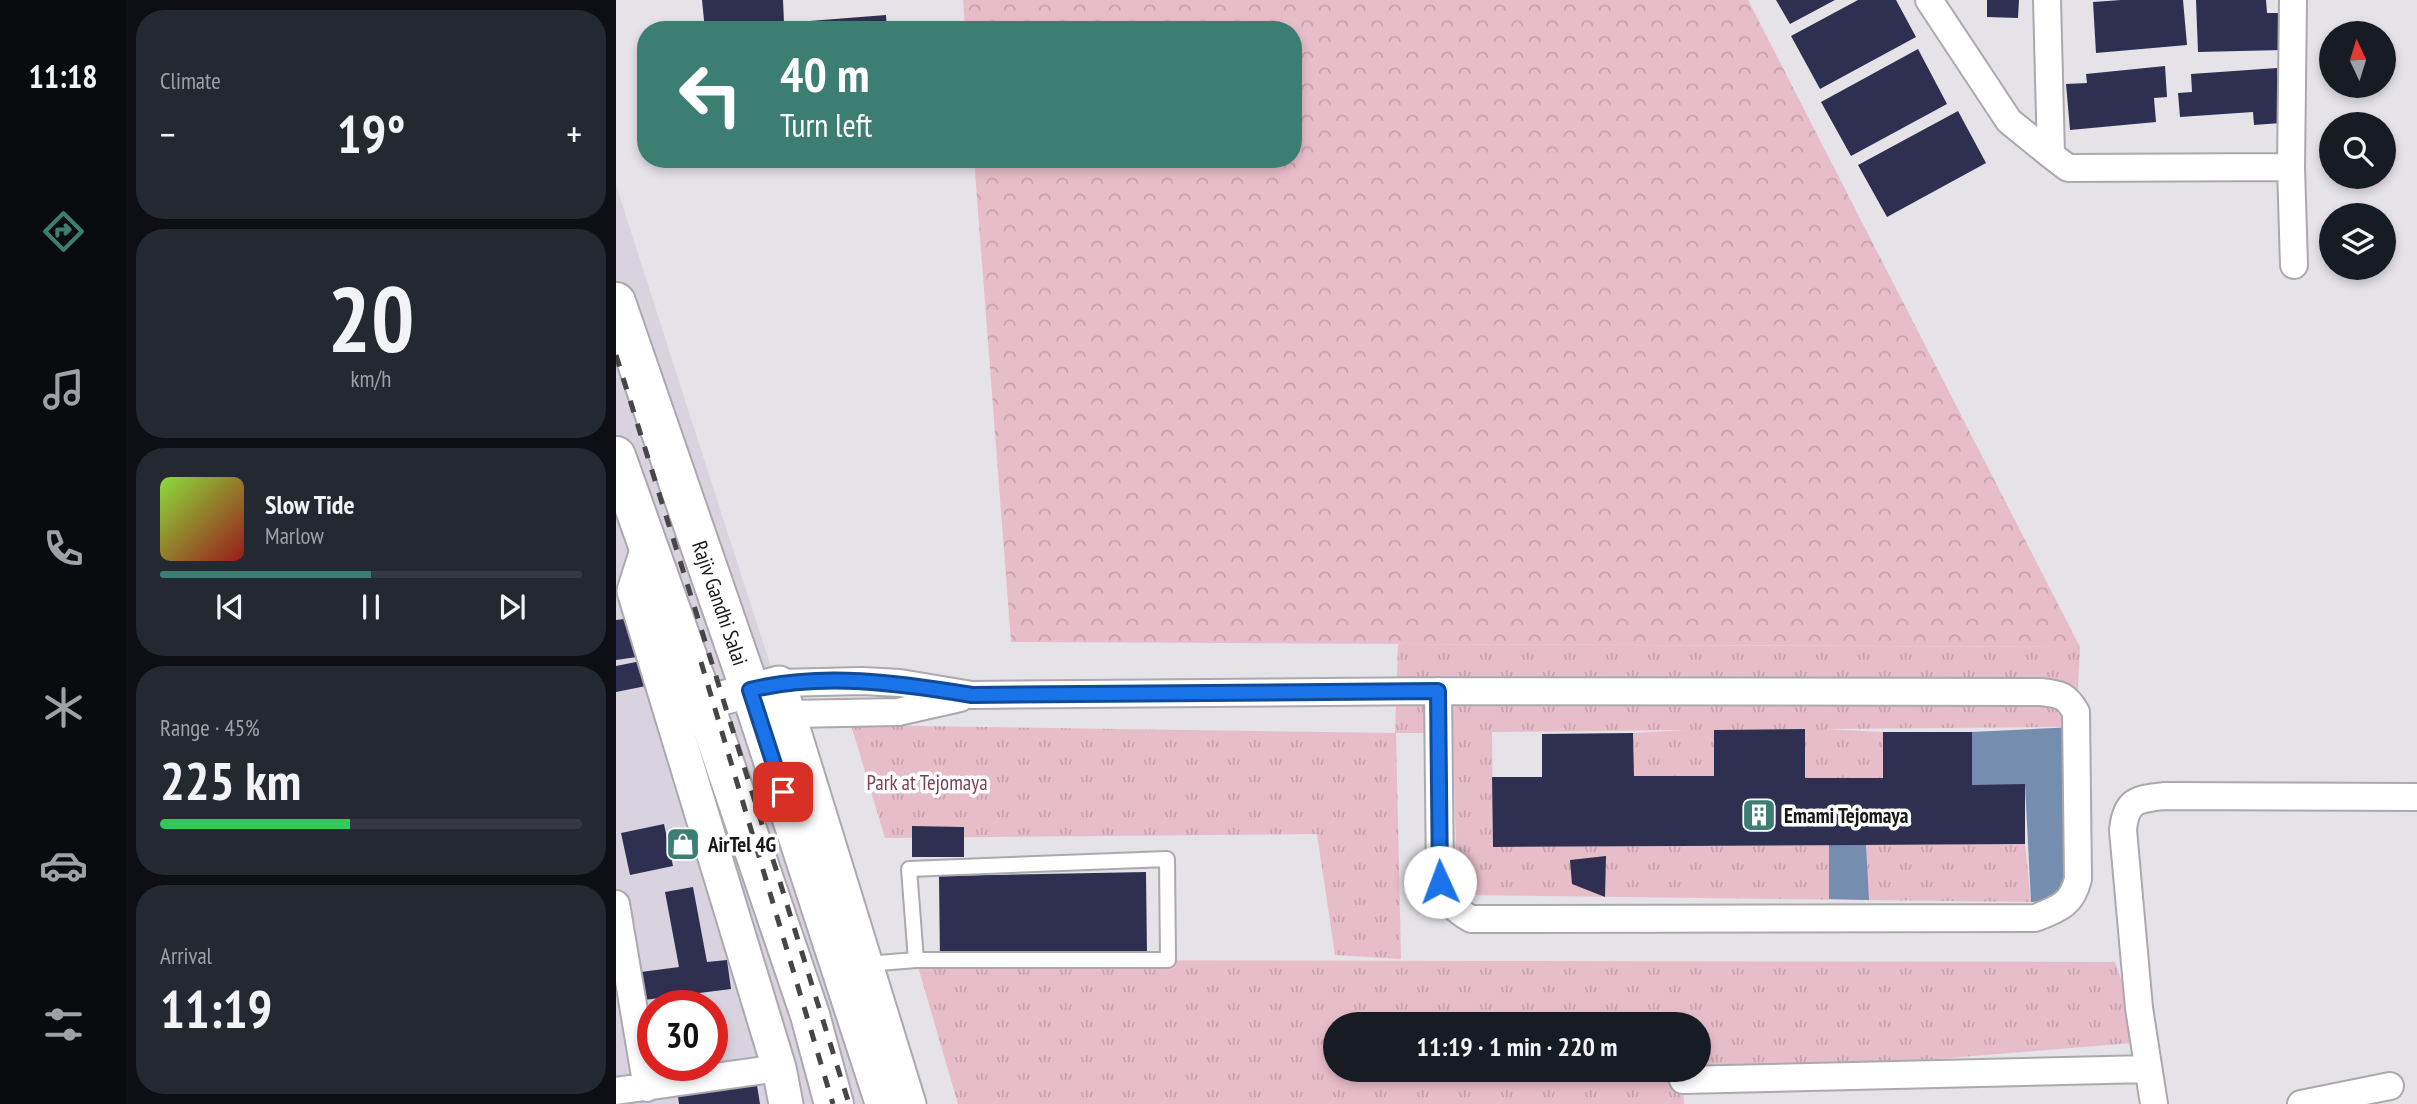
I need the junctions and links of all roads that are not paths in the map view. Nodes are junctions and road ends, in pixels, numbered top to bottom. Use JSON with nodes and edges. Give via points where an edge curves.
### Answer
{"nodes":[{"id":1,"x":1929,"y":0,"type":"edge"},
{"id":2,"x":2047,"y":0,"type":"edge"},
{"id":3,"x":2293,"y":0,"type":"edge"},
{"id":4,"x":2051,"y":155,"type":"junction"},
{"id":5,"x":2291,"y":167,"type":"junction"},
{"id":6,"x":2294,"y":265,"type":"dead end"},
{"id":7,"x":616,"y":302,"type":"edge"},
{"id":8,"x":616,"y":456,"type":"edge"},
{"id":9,"x":648,"y":547,"type":"junction"},
{"id":10,"x":625,"y":595,"type":"edge"},
{"id":11,"x":764,"y":686,"type":"junction"},
{"id":12,"x":1438,"y":691,"type":"junction"},
{"id":13,"x":972,"y":695,"type":"junction"},
{"id":14,"x":687,"y":708,"type":"junction"},
{"id":15,"x":789,"y":715,"type":"junction"},
{"id":16,"x":2417,"y":797,"type":"edge"},
{"id":17,"x":616,"y":904,"type":"edge"},
{"id":18,"x":916,"y":960,"type":"junction"},
{"id":19,"x":866,"y":964,"type":"junction"},
{"id":20,"x":779,"y":1068,"type":"junction"},
{"id":21,"x":2148,"y":1069,"type":"junction"},
{"id":22,"x":1711,"y":1079,"type":"edge"},
{"id":23,"x":2390,"y":1086,"type":"dead end"},
{"id":24,"x":647,"y":1088,"type":"junction"},
{"id":25,"x":616,"y":1091,"type":"edge"},
{"id":26,"x":786,"y":1104,"type":"edge"},
{"id":27,"x":834,"y":1104,"type":"edge"},
{"id":28,"x":885,"y":1104,"type":"edge"},
{"id":29,"x":909,"y":1104,"type":"edge"},
{"id":30,"x":2154,"y":1104,"type":"edge"},
{"id":31,"x":2301,"y":1104,"type":"edge"}],
"edges":[{"from":1,"to":4,"type":"street","via":[[2009,121]]},
{"from":2,"to":4,"type":"street"},
{"from":3,"to":5,"type":"street"},
{"from":4,"to":5,"type":"street","via":[[2068,167]]},
{"from":5,"to":6,"type":"street"},
{"from":7,"to":11,"type":"main road","name":"Rajiv Gandhi Salai"},
{"from":8,"to":9,"type":"main road"},
{"from":9,"to":10,"type":"street"},
{"from":9,"to":14,"type":"main road"},
{"from":10,"to":14,"type":"street"},
{"from":11,"to":13,"type":"street","via":[[862,681]]},
{"from":11,"to":14,"type":"street"},
{"from":11,"to":15,"type":"street"},
{"from":11,"to":28,"type":"main road","name":"Rajiv Gandhi Salai"},
{"from":12,"to":12,"type":"street","via":[[2058,694],[2076,712],[2078,879],[2074,894],[2059,909],[2035,918],[1471,919],[1458,912],[1440,882]]},
{"from":12,"to":13,"type":"street"},
{"from":13,"to":15,"type":"street","via":[[898,712]]},
{"from":14,"to":20,"type":"street"},
{"from":14,"to":27,"type":"main road","via":[[810,1015]]},
{"from":15,"to":19,"type":"street"},
{"from":16,"to":21,"type":"street","via":[[2164,796],[2133,802],[2123,830]]},
{"from":17,"to":24,"type":"street"},
{"from":18,"to":18,"type":"lane","via":[[1168,960],[1167,859],[909,869]]},
{"from":18,"to":19,"type":"lane"},
{"from":19,"to":29,"type":"street"},
{"from":20,"to":24,"type":"street"},
{"from":20,"to":26,"type":"street"},
{"from":21,"to":22,"type":"street"},
{"from":21,"to":30,"type":"street"},
{"from":23,"to":31,"type":"street"},
{"from":24,"to":25,"type":"street"}]}
